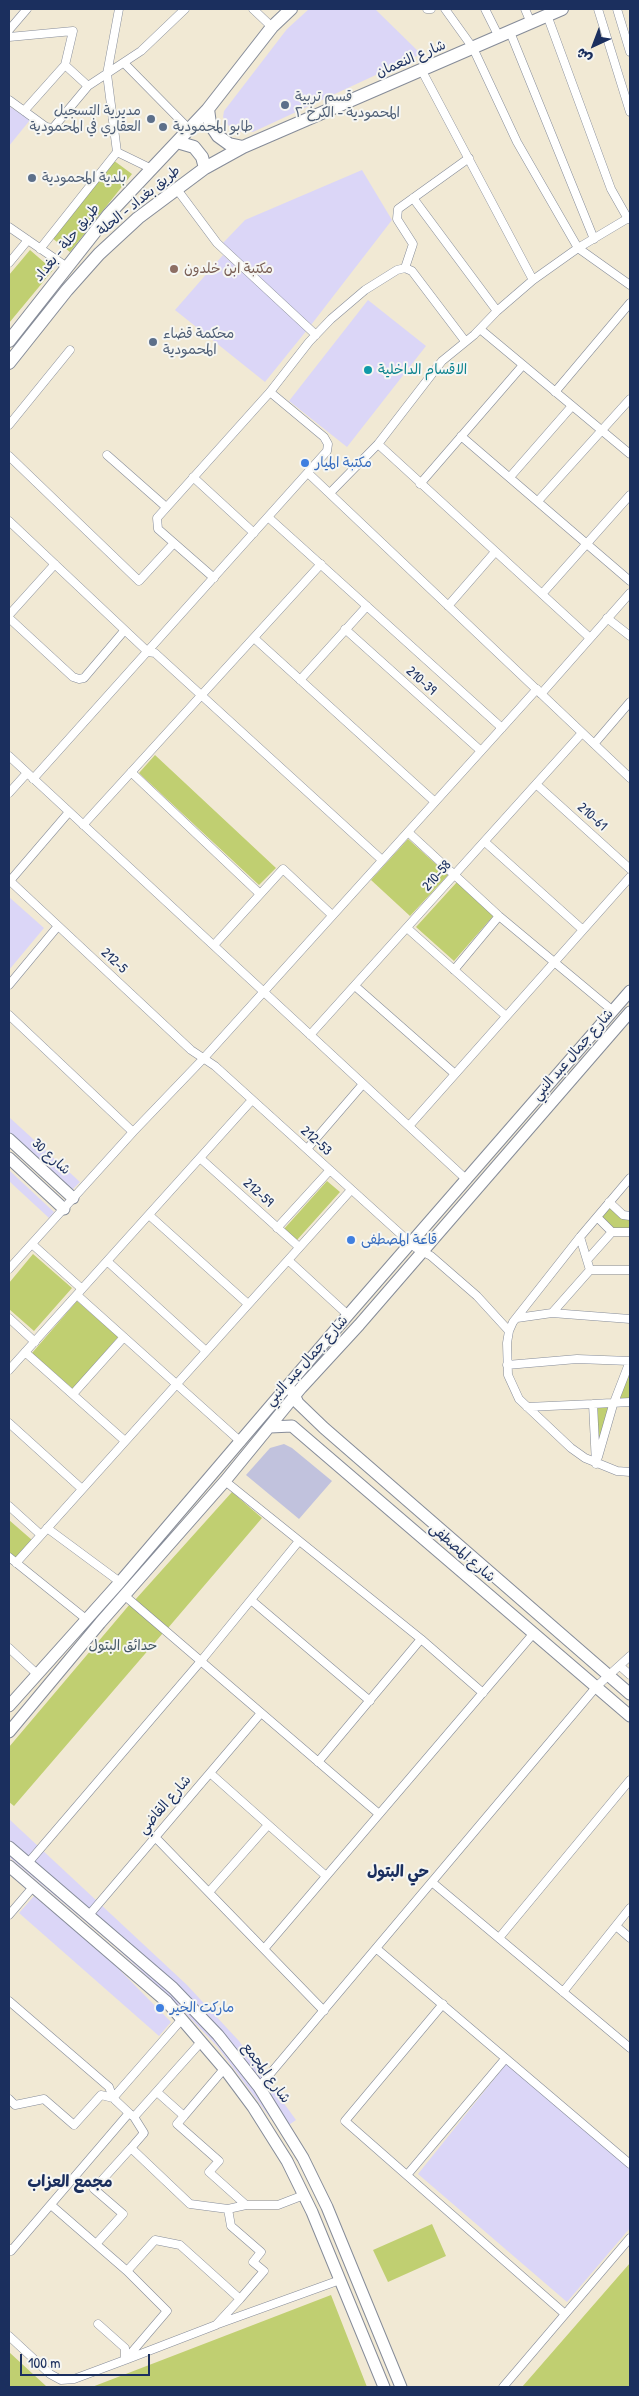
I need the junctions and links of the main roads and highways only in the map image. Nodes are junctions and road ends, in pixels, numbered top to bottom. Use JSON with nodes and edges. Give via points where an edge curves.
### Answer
{"nodes":[{"id":1,"x":291,"y":9,"type":"edge"},
{"id":2,"x":562,"y":9,"type":"edge"},
{"id":3,"x":208,"y":109,"type":"junction"},
{"id":4,"x":177,"y":142,"type":"junction"},
{"id":5,"x":243,"y":147,"type":"junction"},
{"id":6,"x":205,"y":168,"type":"junction"},
{"id":7,"x":9,"y":342,"type":"edge"},
{"id":8,"x":9,"y":363,"type":"edge"}],
"edges":[{"from":1,"to":3,"type":"main road","name":"طريق حلة - بغداد","via":[[272,27]]},
{"from":2,"to":5,"type":"main road","name":"شارع النعمان"},
{"from":3,"to":4,"type":"main road","name":"طريق حلة - بغداد"},
{"from":3,"to":5,"type":"main road","via":[[210,124],[218,136],[229,144]]},
{"from":4,"to":6,"type":"main road","via":[[189,144],[199,152]]},
{"from":4,"to":7,"type":"main road","name":"طريق حلة - بغداد","via":[[109,214]]},
{"from":5,"to":6,"type":"main road","name":"طريق بغداد - الحلة"},
{"from":6,"to":8,"type":"main road","name":"طريق بغداد - الحلة","via":[[138,218],[99,254]]}]}
